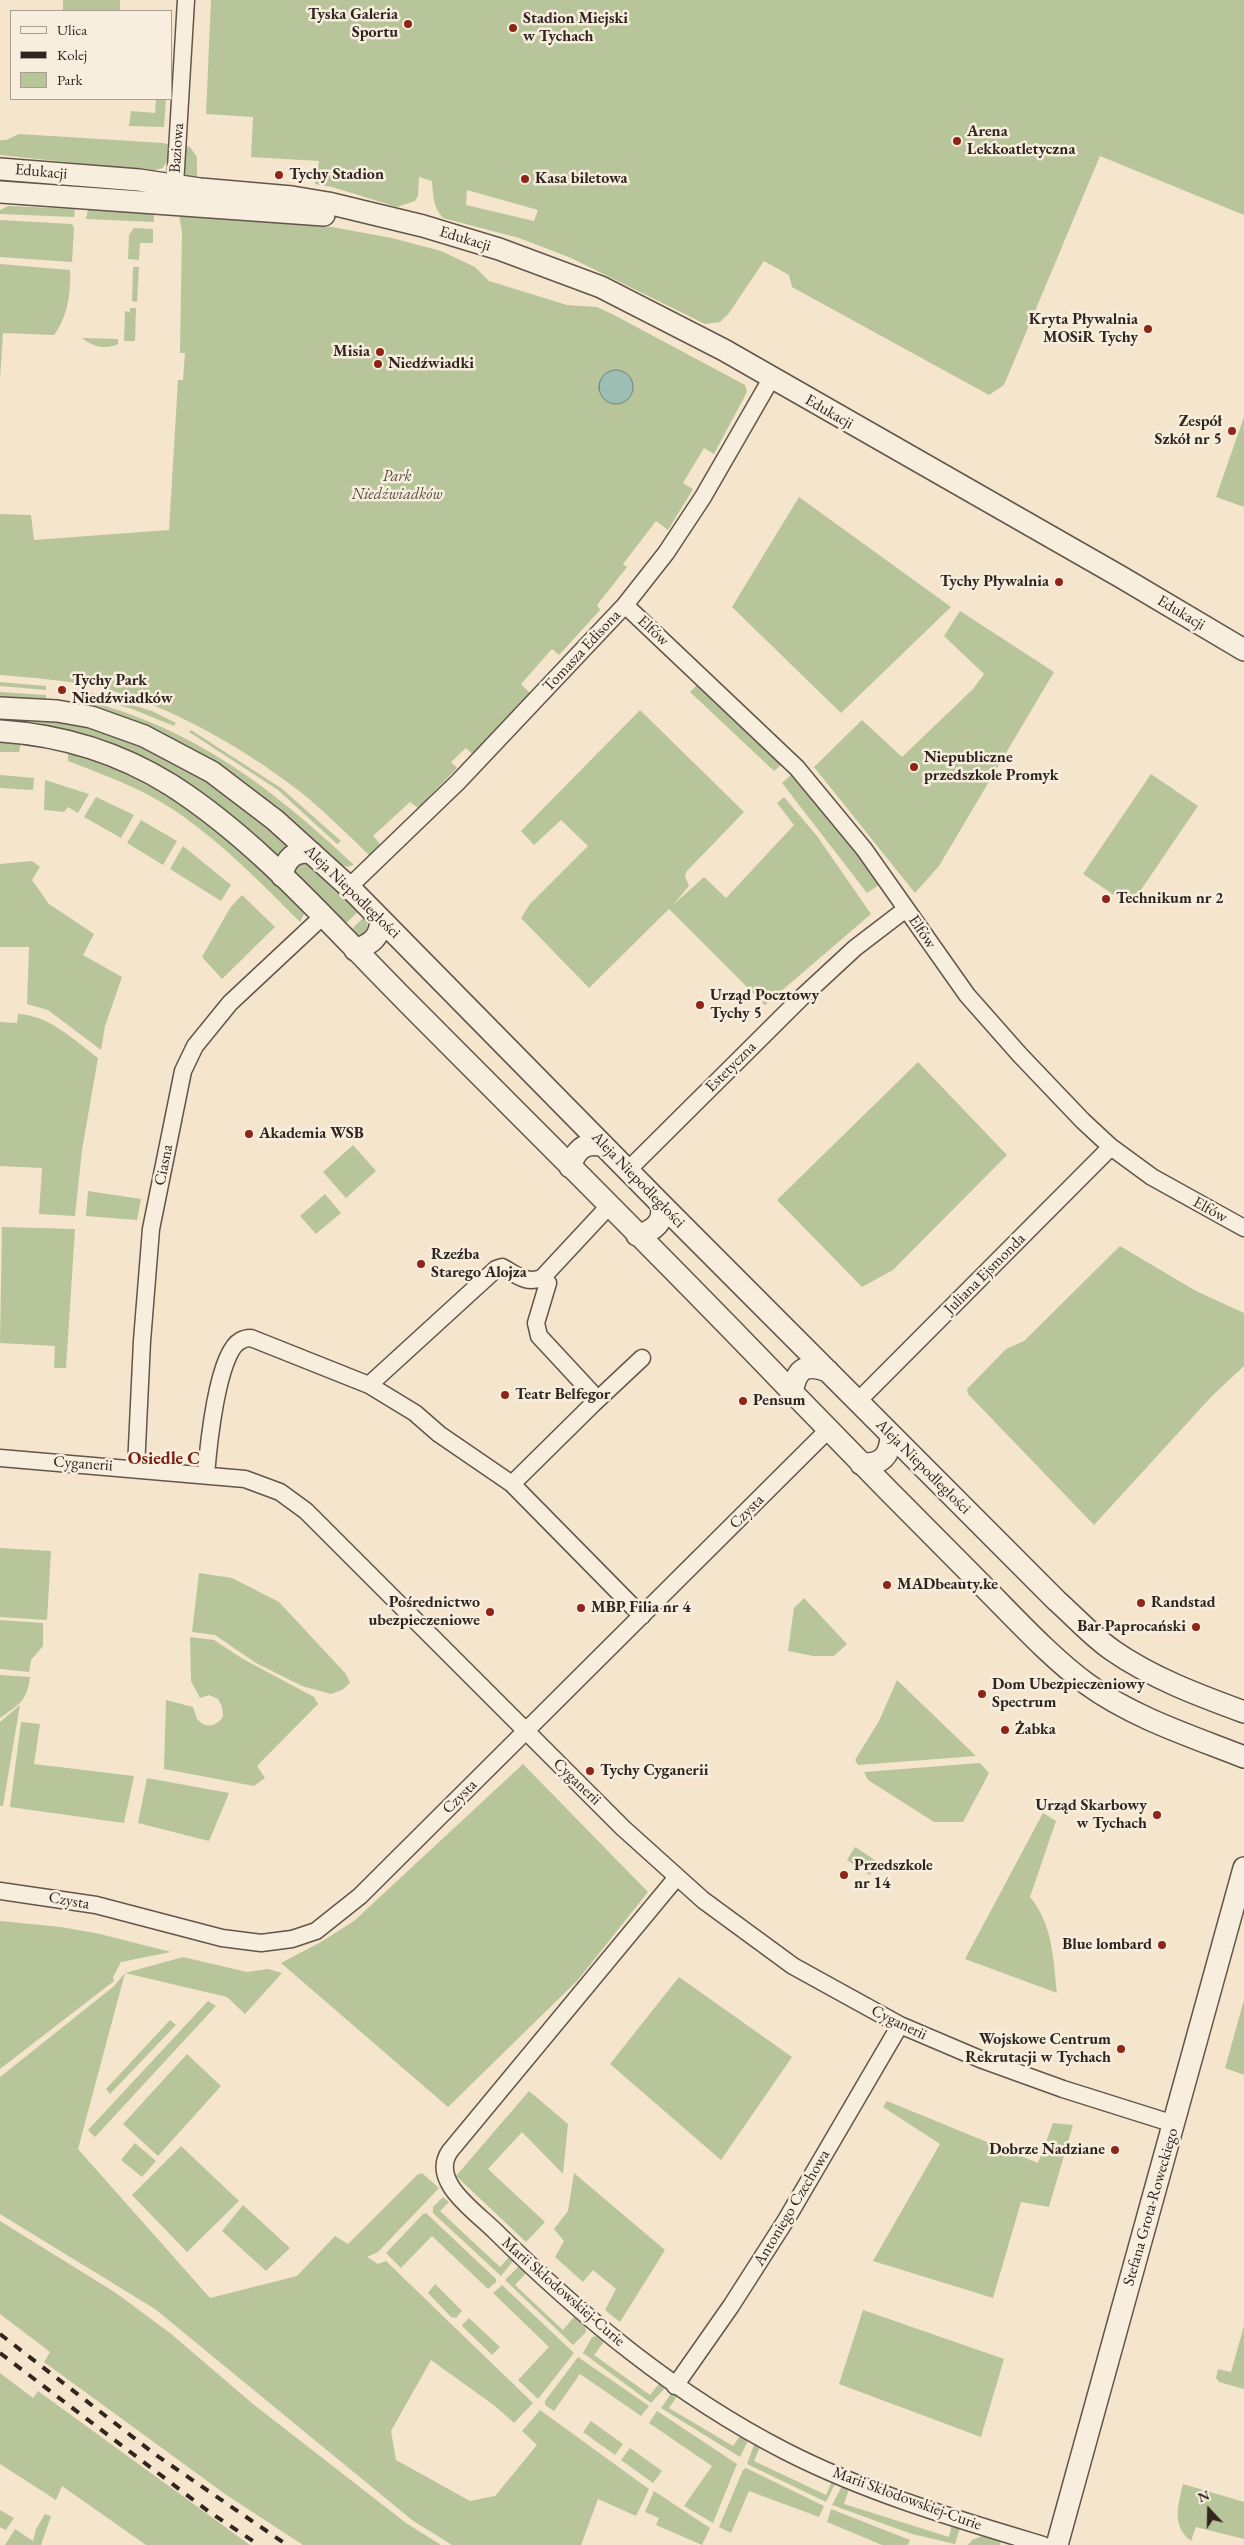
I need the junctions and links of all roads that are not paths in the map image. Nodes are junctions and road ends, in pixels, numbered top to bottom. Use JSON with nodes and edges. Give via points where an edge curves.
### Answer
{"nodes":[{"id":1,"x":186,"y":0,"type":"edge"},
{"id":2,"x":0,"y":169,"type":"edge"},
{"id":3,"x":82,"y":176,"type":"junction"},
{"id":4,"x":175,"y":185,"type":"junction"},
{"id":5,"x":0,"y":192,"type":"edge"},
{"id":6,"x":80,"y":197,"type":"junction"},
{"id":7,"x":163,"y":202,"type":"junction"},
{"id":8,"x":394,"y":218,"type":"junction"},
{"id":9,"x":771,"y":379,"type":"junction"},
{"id":10,"x":625,"y":605,"type":"junction"},
{"id":11,"x":1244,"y":650,"type":"edge"},
{"id":12,"x":0,"y":708,"type":"edge"},
{"id":13,"x":0,"y":731,"type":"edge"},
{"id":14,"x":312,"y":854,"type":"junction"},
{"id":15,"x":282,"y":876,"type":"junction"},
{"id":16,"x":349,"y":887,"type":"junction"},
{"id":17,"x":906,"y":909,"type":"junction"},
{"id":18,"x":322,"y":917,"type":"junction"},
{"id":19,"x":381,"y":920,"type":"junction"},
{"id":20,"x":355,"y":950,"type":"junction"},
{"id":21,"x":604,"y":1146,"type":"junction"},
{"id":22,"x":1111,"y":1147,"type":"junction"},
{"id":23,"x":570,"y":1167,"type":"junction"},
{"id":24,"x":628,"y":1170,"type":"junction"},
{"id":25,"x":660,"y":1203,"type":"junction"},
{"id":26,"x":609,"y":1206,"type":"junction"},
{"id":27,"x":1244,"y":1228,"type":"edge"},
{"id":28,"x":637,"y":1235,"type":"junction"},
{"id":29,"x":548,"y":1284,"type":"dead end"},
{"id":30,"x":642,"y":1358,"type":"dead end"},
{"id":31,"x":828,"y":1371,"type":"junction"},
{"id":32,"x":369,"y":1385,"type":"junction"},
{"id":33,"x":792,"y":1392,"type":"junction"},
{"id":34,"x":858,"y":1400,"type":"junction"},
{"id":35,"x":592,"y":1404,"type":"junction"},
{"id":36,"x":828,"y":1430,"type":"junction"},
{"id":37,"x":891,"y":1436,"type":"junction"},
{"id":38,"x":0,"y":1458,"type":"edge"},
{"id":39,"x":861,"y":1464,"type":"junction"},
{"id":40,"x":136,"y":1468,"type":"junction"},
{"id":41,"x":206,"y":1475,"type":"junction"},
{"id":42,"x":512,"y":1484,"type":"junction"},
{"id":43,"x":642,"y":1616,"type":"junction"},
{"id":44,"x":1244,"y":1712,"type":"edge"},
{"id":45,"x":525,"y":1732,"type":"junction"},
{"id":46,"x":1244,"y":1757,"type":"edge"},
{"id":47,"x":1244,"y":1868,"type":"edge"},
{"id":48,"x":677,"y":1877,"type":"junction"},
{"id":49,"x":0,"y":1891,"type":"edge"},
{"id":50,"x":900,"y":2025,"type":"junction"},
{"id":51,"x":1174,"y":2124,"type":"junction"},
{"id":52,"x":676,"y":2386,"type":"junction"},
{"id":53,"x":1043,"y":2545,"type":"edge"},
{"id":54,"x":1057,"y":2545,"type":"edge"}],
"edges":[{"from":1,"to":4,"type":"street","name":"Baziowa"},
{"from":2,"to":3,"type":"street","name":"Edukacji"},
{"from":3,"to":4,"type":"street","name":"Edukacji"},
{"from":3,"to":6,"type":"street","name":"Edukacji"},
{"from":4,"to":7,"type":"street","name":"Baziowa"},
{"from":4,"to":8,"type":"street","name":"Edukacji","via":[[292,197]]},
{"from":5,"to":6,"type":"street","name":"Edukacji"},
{"from":6,"to":7,"type":"street","name":"Edukacji"},
{"from":7,"to":8,"type":"street","name":"Edukacji"},
{"from":8,"to":9,"type":"street","name":"Edukacji","via":[[499,249],[601,287],[724,350]]},
{"from":9,"to":10,"type":"street","name":"Tomasza Edisona","via":[[703,497],[666,553]]},
{"from":9,"to":11,"type":"street","name":"Edukacji"},
{"from":10,"to":16,"type":"street","name":"Tomasza Edisona","via":[[458,782]]},
{"from":10,"to":17,"type":"street","name":"Elfów","via":[[797,768],[864,849]]},
{"from":12,"to":14,"type":"street","name":"Aleja Niepodległości","via":[[58,711],[91,717],[164,745],[236,789]]},
{"from":13,"to":15,"type":"street","via":[[50,736],[128,761],[216,816]]},
{"from":14,"to":15,"type":"street","via":[[304,851],[292,856],[284,866]]},
{"from":14,"to":16,"type":"street","name":"Aleja Niepodległości"},
{"from":15,"to":18,"type":"street"},
{"from":16,"to":19,"type":"street","name":"Aleja Niepodległości"},
{"from":17,"to":22,"type":"street","name":"Elfów","via":[[967,995],[1026,1062]]},
{"from":17,"to":24,"type":"street","name":"Estetyczna","via":[[855,948],[801,998]]},
{"from":18,"to":20,"type":"street"},
{"from":18,"to":40,"type":"street","name":"Ciasna","via":[[223,1011],[195,1046],[183,1071],[151,1229]]},
{"from":19,"to":20,"type":"street","via":[[375,940]]},
{"from":19,"to":21,"type":"street","name":"Aleja Niepodległości"},
{"from":20,"to":23,"type":"street"},
{"from":21,"to":23,"type":"street","via":[[594,1143],[583,1146],[574,1155]]},
{"from":21,"to":24,"type":"street","name":"Aleja Niepodległości"},
{"from":22,"to":27,"type":"street","name":"Elfów","via":[[1152,1177]]},
{"from":22,"to":34,"type":"street","name":"Juliana Ejsmonda"},
{"from":23,"to":26,"type":"street"},
{"from":24,"to":25,"type":"street","name":"Aleja Niepodległości"},
{"from":25,"to":28,"type":"street","via":[[661,1216],[656,1227]]},
{"from":25,"to":31,"type":"street","name":"Aleja Niepodległości"},
{"from":26,"to":28,"type":"street"},
{"from":26,"to":32,"type":"street","via":[[542,1278],[533,1282],[502,1267],[496,1269]]},
{"from":28,"to":33,"type":"street"},
{"from":29,"to":35,"type":"street","via":[[536,1323],[538,1336],[591,1392]]},
{"from":30,"to":35,"type":"street"},
{"from":31,"to":33,"type":"street","via":[[815,1366],[801,1370]]},
{"from":31,"to":34,"type":"street","name":"Aleja Niepodległości"},
{"from":32,"to":41,"type":"street","via":[[251,1338],[239,1341],[231,1351],[212,1410]]},
{"from":32,"to":42,"type":"street","via":[[415,1413],[439,1434]]},
{"from":33,"to":36,"type":"street"},
{"from":34,"to":37,"type":"street","name":"Aleja Niepodległości"},
{"from":35,"to":42,"type":"street"},
{"from":36,"to":39,"type":"street"},
{"from":36,"to":43,"type":"street","name":"Czysta"},
{"from":37,"to":39,"type":"street","via":[[885,1458],[873,1464]]},
{"from":37,"to":44,"type":"street","name":"Aleja Niepodległości","via":[[1057,1601],[1110,1649],[1174,1686]]},
{"from":38,"to":40,"type":"street","name":"Cyganerii"},
{"from":39,"to":46,"type":"street","via":[[1021,1624],[1084,1682],[1156,1722]]},
{"from":40,"to":41,"type":"street","name":"Cyganerii"},
{"from":41,"to":45,"type":"street","name":"Cyganerii","via":[[254,1482],[280,1492],[306,1511],[450,1652]]},
{"from":42,"to":43,"type":"street"},
{"from":43,"to":45,"type":"street","name":"Czysta"},
{"from":45,"to":48,"type":"street","name":"Cyganerii"},
{"from":45,"to":49,"type":"street","name":"Czysta","via":[[360,1896],[326,1925],[306,1935],[278,1942],[237,1941],[96,1905]]},
{"from":47,"to":51,"type":"street","name":"Stefana Grota-Roweckiego"},
{"from":48,"to":50,"type":"street","name":"Cyganerii","via":[[703,1900],[794,1966]]},
{"from":48,"to":52,"type":"street","name":"Marii Skłodowskiej-Curie","via":[[450,2151],[444,2164],[448,2184],[522,2257],[597,2326]]},
{"from":50,"to":51,"type":"street","name":"Cyganerii","via":[[1063,2090]]},
{"from":50,"to":52,"type":"street","name":"Antoniego Czechowa","via":[[786,2220]]},
{"from":51,"to":54,"type":"street","name":"Stefana Grota-Roweckiego"},
{"from":52,"to":53,"type":"street","name":"Marii Skłodowskiej-Curie","via":[[755,2435],[824,2470],[921,2508]]}]}
